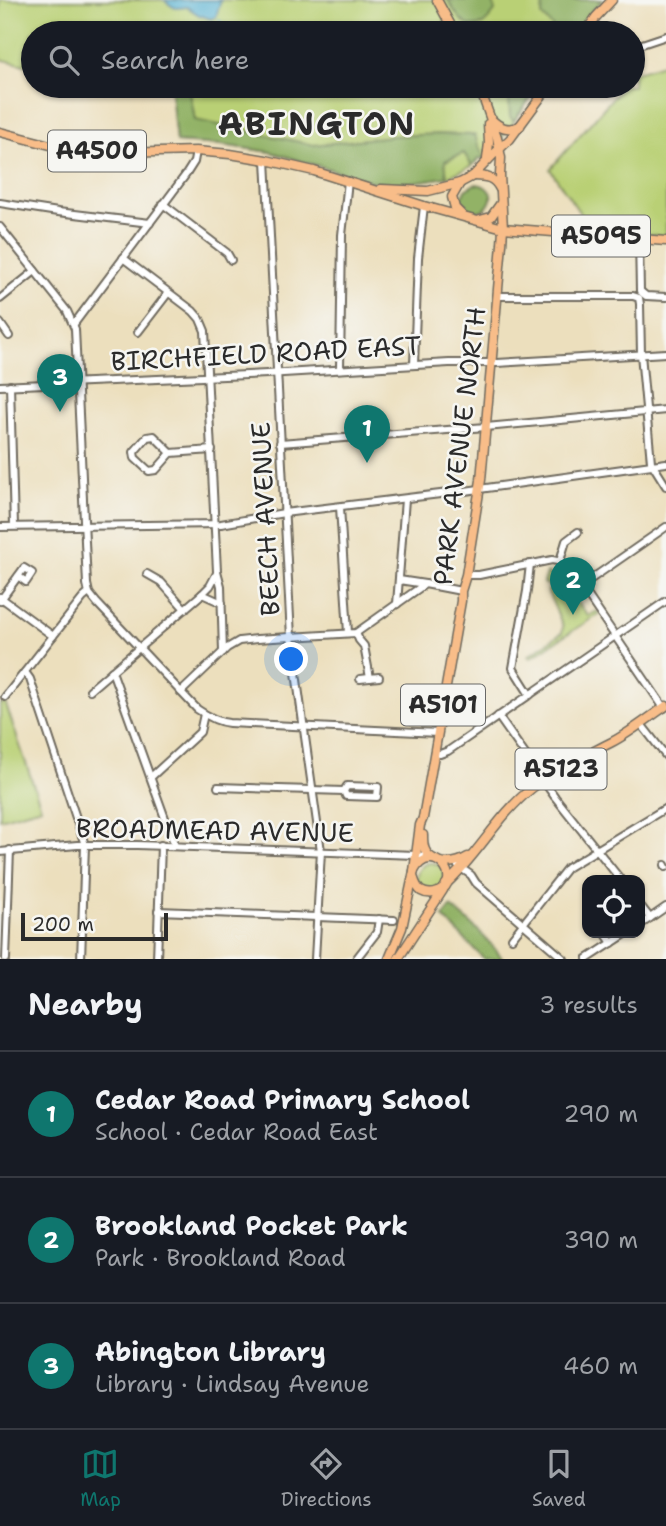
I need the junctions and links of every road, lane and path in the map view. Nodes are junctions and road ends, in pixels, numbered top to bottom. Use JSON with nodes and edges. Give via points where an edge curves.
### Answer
{"nodes":[{"id":1,"x":438,"y":0,"type":"edge"},
{"id":2,"x":612,"y":0,"type":"edge"},
{"id":3,"x":449,"y":21,"type":"edge"},
{"id":4,"x":594,"y":21,"type":"edge"},
{"id":5,"x":666,"y":36,"type":"edge"},
{"id":6,"x":645,"y":43,"type":"edge"},
{"id":7,"x":483,"y":98,"type":"edge"},
{"id":8,"x":540,"y":98,"type":"edge"},
{"id":9,"x":489,"y":117,"type":"junction"},
{"id":10,"x":520,"y":126,"type":"junction"},
{"id":11,"x":0,"y":132,"type":"edge"},
{"id":12,"x":510,"y":139,"type":"junction"},
{"id":13,"x":499,"y":148,"type":"junction"},
{"id":14,"x":196,"y":151,"type":"junction"},
{"id":15,"x":266,"y":160,"type":"junction"},
{"id":16,"x":486,"y":163,"type":"junction"},
{"id":17,"x":501,"y":163,"type":"junction"},
{"id":18,"x":473,"y":176,"type":"junction"},
{"id":19,"x":348,"y":181,"type":"junction"},
{"id":20,"x":460,"y":183,"type":"junction"},
{"id":21,"x":367,"y":187,"type":"junction"},
{"id":22,"x":500,"y":189,"type":"junction"},
{"id":23,"x":0,"y":203,"type":"edge"},
{"id":24,"x":163,"y":204,"type":"junction"},
{"id":25,"x":501,"y":204,"type":"junction"},
{"id":26,"x":424,"y":206,"type":"junction"},
{"id":27,"x":464,"y":217,"type":"junction"},
{"id":28,"x":502,"y":217,"type":"junction"},
{"id":29,"x":478,"y":221,"type":"junction"},
{"id":30,"x":150,"y":223,"type":"junction"},
{"id":31,"x":491,"y":225,"type":"junction"},
{"id":32,"x":0,"y":228,"type":"edge"},
{"id":33,"x":503,"y":228,"type":"junction"},
{"id":34,"x":518,"y":229,"type":"junction"},
{"id":35,"x":639,"y":239,"type":"junction"},
{"id":36,"x":666,"y":241,"type":"edge"},
{"id":37,"x":502,"y":244,"type":"junction"},
{"id":38,"x":123,"y":258,"type":"junction"},
{"id":39,"x":231,"y":260,"type":"dead end"},
{"id":40,"x":34,"y":271,"type":"junction"},
{"id":41,"x":168,"y":293,"type":"junction"},
{"id":42,"x":498,"y":296,"type":"junction"},
{"id":43,"x":641,"y":297,"type":"junction"},
{"id":44,"x":666,"y":297,"type":"edge"},
{"id":45,"x":0,"y":299,"type":"edge"},
{"id":46,"x":0,"y":323,"type":"edge"},
{"id":47,"x":74,"y":324,"type":"junction"},
{"id":48,"x":138,"y":332,"type":"dead end"},
{"id":49,"x":9,"y":336,"type":"dead end"},
{"id":50,"x":666,"y":353,"type":"edge"},
{"id":51,"x":641,"y":354,"type":"junction"},
{"id":52,"x":492,"y":362,"type":"junction"},
{"id":53,"x":414,"y":365,"type":"junction"},
{"id":54,"x":340,"y":369,"type":"junction"},
{"id":55,"x":276,"y":373,"type":"junction"},
{"id":56,"x":209,"y":376,"type":"junction"},
{"id":57,"x":78,"y":382,"type":"junction"},
{"id":58,"x":10,"y":385,"type":"junction"},
{"id":59,"x":0,"y":386,"type":"edge"},
{"id":60,"x":666,"y":410,"type":"edge"},
{"id":61,"x":646,"y":412,"type":"junction"},
{"id":62,"x":486,"y":427,"type":"junction"},
{"id":63,"x":280,"y":443,"type":"junction"},
{"id":64,"x":212,"y":450,"type":"junction"},
{"id":65,"x":171,"y":453,"type":"junction"},
{"id":66,"x":666,"y":463,"type":"edge"},
{"id":67,"x":652,"y":465,"type":"junction"},
{"id":68,"x":666,"y":486,"type":"edge"},
{"id":69,"x":480,"y":489,"type":"junction"},
{"id":70,"x":405,"y":499,"type":"junction"},
{"id":71,"x":340,"y":507,"type":"junction"},
{"id":72,"x":284,"y":513,"type":"junction"},
{"id":73,"x":216,"y":524,"type":"junction"},
{"id":74,"x":14,"y":526,"type":"junction"},
{"id":75,"x":85,"y":526,"type":"junction"},
{"id":76,"x":0,"y":527,"type":"edge"},
{"id":77,"x":666,"y":527,"type":"edge"},
{"id":78,"x":578,"y":532,"type":"dead end"},
{"id":79,"x":560,"y":561,"type":"junction"},
{"id":80,"x":530,"y":564,"type":"junction"},
{"id":81,"x":217,"y":571,"type":"junction"},
{"id":82,"x":147,"y":574,"type":"dead end"},
{"id":83,"x":466,"y":575,"type":"junction"},
{"id":84,"x":18,"y":576,"type":"dead end"},
{"id":85,"x":399,"y":580,"type":"junction"},
{"id":86,"x":425,"y":584,"type":"junction"},
{"id":87,"x":581,"y":586,"type":"junction"},
{"id":88,"x":461,"y":591,"type":"junction"},
{"id":89,"x":89,"y":593,"type":"junction"},
{"id":90,"x":202,"y":594,"type":"junction"},
{"id":91,"x":1,"y":599,"type":"edge"},
{"id":92,"x":666,"y":601,"type":"edge"},
{"id":93,"x":222,"y":603,"type":"junction"},
{"id":94,"x":397,"y":604,"type":"junction"},
{"id":95,"x":185,"y":609,"type":"junction"},
{"id":96,"x":348,"y":633,"type":"junction"},
{"id":97,"x":356,"y":633,"type":"junction"},
{"id":98,"x":53,"y":636,"type":"junction"},
{"id":99,"x":291,"y":636,"type":"junction"},
{"id":100,"x":615,"y":636,"type":"junction"},
{"id":101,"x":140,"y":648,"type":"junction"},
{"id":102,"x":223,"y":652,"type":"junction"},
{"id":103,"x":112,"y":671,"type":"junction"},
{"id":104,"x":25,"y":672,"type":"junction"},
{"id":105,"x":379,"y":677,"type":"dead end"},
{"id":106,"x":370,"y":678,"type":"junction"},
{"id":107,"x":360,"y":679,"type":"dead end"},
{"id":108,"x":90,"y":690,"type":"dead end"},
{"id":109,"x":181,"y":692,"type":"junction"},
{"id":110,"x":530,"y":695,"type":"junction"},
{"id":111,"x":5,"y":697,"type":"dead end"},
{"id":112,"x":665,"y":707,"type":"edge"},
{"id":113,"x":204,"y":714,"type":"junction"},
{"id":114,"x":498,"y":716,"type":"junction"},
{"id":115,"x":642,"y":723,"type":"junction"},
{"id":116,"x":303,"y":726,"type":"junction"},
{"id":117,"x":438,"y":733,"type":"junction"},
{"id":118,"x":435,"y":753,"type":"junction"},
{"id":119,"x":666,"y":756,"type":"edge"},
{"id":120,"x":150,"y":777,"type":"junction"},
{"id":121,"x":542,"y":780,"type":"junction"},
{"id":122,"x":218,"y":787,"type":"dead end"},
{"id":123,"x":312,"y":790,"type":"junction"},
{"id":124,"x":344,"y":791,"type":"junction"},
{"id":125,"x":666,"y":808,"type":"edge"},
{"id":126,"x":423,"y":818,"type":"junction"},
{"id":127,"x":85,"y":845,"type":"junction"},
{"id":128,"x":161,"y":845,"type":"junction"},
{"id":129,"x":175,"y":846,"type":"junction"},
{"id":130,"x":597,"y":849,"type":"junction"},
{"id":131,"x":10,"y":850,"type":"junction"},
{"id":132,"x":321,"y":851,"type":"junction"},
{"id":133,"x":0,"y":852,"type":"edge"},
{"id":134,"x":473,"y":853,"type":"junction"},
{"id":135,"x":416,"y":855,"type":"junction"},
{"id":136,"x":437,"y":860,"type":"junction"},
{"id":137,"x":462,"y":868,"type":"junction"},
{"id":138,"x":414,"y":874,"type":"junction"},
{"id":139,"x":617,"y":875,"type":"edge"},
{"id":140,"x":473,"y":880,"type":"junction"},
{"id":141,"x":448,"y":883,"type":"junction"},
{"id":142,"x":666,"y":907,"type":"edge"},
{"id":143,"x":158,"y":911,"type":"junction"},
{"id":144,"x":645,"y":912,"type":"edge"},
{"id":145,"x":427,"y":914,"type":"junction"},
{"id":146,"x":316,"y":917,"type":"junction"},
{"id":147,"x":650,"y":918,"type":"junction"},
{"id":148,"x":379,"y":919,"type":"junction"},
{"id":149,"x":394,"y":920,"type":"dead end"},
{"id":150,"x":404,"y":920,"type":"junction"},
{"id":151,"x":645,"y":922,"type":"edge"},
{"id":152,"x":523,"y":924,"type":"junction"},
{"id":153,"x":512,"y":938,"type":"dead end"},
{"id":154,"x":609,"y":938,"type":"edge"},
{"id":155,"x":620,"y":938,"type":"edge"},
{"id":156,"x":612,"y":943,"type":"junction"},
{"id":157,"x":6,"y":959,"type":"edge"},
{"id":158,"x":81,"y":959,"type":"edge"},
{"id":159,"x":157,"y":959,"type":"edge"},
{"id":160,"x":315,"y":959,"type":"edge"},
{"id":161,"x":356,"y":959,"type":"edge"},
{"id":162,"x":389,"y":959,"type":"edge"},
{"id":163,"x":398,"y":959,"type":"edge"},
{"id":164,"x":564,"y":959,"type":"edge"},
{"id":165,"x":587,"y":959,"type":"edge"}],
"edges":[{"from":1,"to":3,"type":"main road"},
{"from":2,"to":4,"type":"main road"},
{"from":5,"to":6,"type":"street"},
{"from":7,"to":9,"type":"main road"},
{"from":8,"to":10,"type":"main road","number":"A4500"},
{"from":9,"to":10,"type":"main road","via":[[507,129]]},
{"from":9,"to":13,"type":"main road"},
{"from":9,"to":16,"type":"main road"},
{"from":10,"to":12,"type":"main road","number":"A4500"},
{"from":11,"to":14,"type":"main road","number":"A4500","via":[[86,150]]},
{"from":12,"to":13,"type":"main road","number":"A4500"},
{"from":12,"to":17,"type":"main road","number":"A4500"},
{"from":13,"to":16,"type":"main road","number":"A4500"},
{"from":13,"to":17,"type":"main road"},
{"from":14,"to":15,"type":"main road","number":"A4500"},
{"from":14,"to":24,"type":"street","via":[[191,167]]},
{"from":15,"to":19,"type":"main road","number":"A4500"},
{"from":15,"to":55,"type":"street","name":"BEECH AVENUE"},
{"from":16,"to":18,"type":"main road","number":"A4500"},
{"from":17,"to":22,"type":"main road","number":"A4500"},
{"from":18,"to":20,"type":"main road","number":"A4500"},
{"from":18,"to":22,"type":"main road","via":[[492,179]]},
{"from":19,"to":21,"type":"main road","number":"A4500"},
{"from":19,"to":54,"type":"street","via":[[342,235]]},
{"from":20,"to":21,"type":"main road","number":"A4500","via":[[428,191]]},
{"from":20,"to":27,"type":"main road","via":[[452,203]]},
{"from":21,"to":26,"type":"main road","number":"A4500"},
{"from":22,"to":25,"type":"main road","number":"A4500"},
{"from":23,"to":30,"type":"street"},
{"from":24,"to":30,"type":"street"},
{"from":24,"to":39,"type":"street"},
{"from":25,"to":28,"type":"main road","number":"A5101"},
{"from":25,"to":29,"type":"main road","via":[[491,217]]},
{"from":26,"to":27,"type":"main road","number":"A4500"},
{"from":26,"to":53,"type":"street"},
{"from":27,"to":29,"type":"main road","number":"A4500"},
{"from":28,"to":33,"type":"main road","number":"A5101"},
{"from":28,"to":34,"type":"main road","number":"A5095"},
{"from":29,"to":31,"type":"main road","number":"A5095"},
{"from":30,"to":38,"type":"street"},
{"from":31,"to":33,"type":"main road","number":"A5095"},
{"from":31,"to":37,"type":"main road"},
{"from":32,"to":40,"type":"street"},
{"from":33,"to":34,"type":"main road","number":"A5095"},
{"from":33,"to":37,"type":"main road","number":"A5101"},
{"from":34,"to":35,"type":"main road","number":"A5095"},
{"from":34,"to":37,"type":"main road"},
{"from":35,"to":36,"type":"main road","number":"A5095"},
{"from":35,"to":43,"type":"street"},
{"from":37,"to":42,"type":"main road","name":"PARK AVENUE NORTH","number":"A5101"},
{"from":38,"to":41,"type":"street"},
{"from":38,"to":47,"type":"street"},
{"from":40,"to":45,"type":"street"},
{"from":40,"to":47,"type":"street"},
{"from":41,"to":48,"type":"street"},
{"from":41,"to":56,"type":"street","via":[[193,311],[204,327]]},
{"from":42,"to":43,"type":"street"},
{"from":42,"to":52,"type":"main road","name":"PARK AVENUE NORTH","number":"A5101"},
{"from":43,"to":44,"type":"street"},
{"from":43,"to":51,"type":"street"},
{"from":46,"to":49,"type":"street"},
{"from":47,"to":57,"type":"street"},
{"from":50,"to":51,"type":"street","name":"BIRCHFIELD ROAD EAST"},
{"from":51,"to":52,"type":"street","name":"BIRCHFIELD ROAD EAST"},
{"from":51,"to":61,"type":"street"},
{"from":52,"to":53,"type":"street","name":"BIRCHFIELD ROAD EAST"},
{"from":52,"to":62,"type":"main road","name":"PARK AVENUE NORTH","number":"A5101"},
{"from":53,"to":54,"type":"street","name":"BIRCHFIELD ROAD EAST"},
{"from":54,"to":55,"type":"street","name":"BIRCHFIELD ROAD EAST"},
{"from":55,"to":56,"type":"street","name":"BIRCHFIELD ROAD EAST"},
{"from":55,"to":63,"type":"street","name":"BEECH AVENUE"},
{"from":56,"to":57,"type":"street","name":"BIRCHFIELD ROAD EAST"},
{"from":56,"to":64,"type":"street"},
{"from":57,"to":58,"type":"street","name":"BIRCHFIELD ROAD EAST"},
{"from":57,"to":75,"type":"street"},
{"from":58,"to":59,"type":"street","name":"BIRCHFIELD ROAD EAST"},
{"from":58,"to":74,"type":"street"},
{"from":60,"to":61,"type":"street"},
{"from":61,"to":62,"type":"street"},
{"from":61,"to":67,"type":"street"},
{"from":62,"to":63,"type":"street"},
{"from":62,"to":69,"type":"main road","name":"PARK AVENUE NORTH","number":"A5101"},
{"from":63,"to":72,"type":"street","name":"BEECH AVENUE"},
{"from":64,"to":65,"type":"street"},
{"from":64,"to":73,"type":"street"},
{"from":65,"to":65,"type":"street","via":[[156,470],[149,471],[134,452],[154,436]]},
{"from":66,"to":67,"type":"street"},
{"from":67,"to":68,"type":"street"},
{"from":67,"to":69,"type":"street"},
{"from":69,"to":70,"type":"street"},
{"from":69,"to":83,"type":"main road","name":"PARK AVENUE NORTH","number":"A5101"},
{"from":70,"to":71,"type":"street"},
{"from":70,"to":85,"type":"street"},
{"from":71,"to":72,"type":"street"},
{"from":71,"to":96,"type":"street"},
{"from":72,"to":73,"type":"street"},
{"from":72,"to":99,"type":"street","name":"BEECH AVENUE"},
{"from":73,"to":75,"type":"street"},
{"from":73,"to":81,"type":"street"},
{"from":74,"to":75,"type":"street"},
{"from":74,"to":76,"type":"street"},
{"from":75,"to":89,"type":"street"},
{"from":77,"to":87,"type":"street"},
{"from":78,"to":79,"type":"street","via":[[566,541]]},
{"from":79,"to":80,"type":"street"},
{"from":79,"to":87,"type":"street"},
{"from":80,"to":83,"type":"street"},
{"from":80,"to":110,"type":"street","via":[[513,668]]},
{"from":81,"to":90,"type":"street"},
{"from":81,"to":93,"type":"street"},
{"from":82,"to":95,"type":"street","via":[[161,582]]},
{"from":83,"to":88,"type":"main road","name":"PARK AVENUE NORTH","number":"A5101"},
{"from":84,"to":91,"type":"street"},
{"from":85,"to":86,"type":"street"},
{"from":85,"to":94,"type":"street"},
{"from":86,"to":88,"type":"street"},
{"from":86,"to":94,"type":"street"},
{"from":87,"to":100,"type":"street"},
{"from":88,"to":117,"type":"main road","name":"PARK AVENUE NORTH","number":"A5101"},
{"from":89,"to":98,"type":"street"},
{"from":89,"to":101,"type":"street"},
{"from":90,"to":93,"type":"street"},
{"from":90,"to":95,"type":"street"},
{"from":91,"to":98,"type":"street"},
{"from":92,"to":100,"type":"street"},
{"from":93,"to":102,"type":"street"},
{"from":94,"to":97,"type":"street"},
{"from":95,"to":101,"type":"street"},
{"from":96,"to":97,"type":"street"},
{"from":96,"to":99,"type":"street"},
{"from":97,"to":106,"type":"street","via":[[364,646]]},
{"from":98,"to":104,"type":"street"},
{"from":99,"to":102,"type":"street","via":[[243,640]]},
{"from":99,"to":116,"type":"street","name":"BEECH AVENUE"},
{"from":100,"to":110,"type":"street"},
{"from":100,"to":112,"type":"street"},
{"from":101,"to":103,"type":"street"},
{"from":101,"to":109,"type":"street"},
{"from":102,"to":109,"type":"street"},
{"from":103,"to":108,"type":"street"},
{"from":103,"to":120,"type":"street"},
{"from":104,"to":111,"type":"street"},
{"from":104,"to":127,"type":"street"},
{"from":105,"to":106,"type":"street"},
{"from":106,"to":107,"type":"street"},
{"from":109,"to":113,"type":"street"},
{"from":110,"to":114,"type":"street"},
{"from":112,"to":115,"type":"main road","number":"A5123"},
{"from":113,"to":116,"type":"street","via":[[224,722]]},
{"from":113,"to":120,"type":"street","via":[[200,732]]},
{"from":114,"to":118,"type":"street","via":[[448,751]]},
{"from":114,"to":121,"type":"street"},
{"from":115,"to":119,"type":"street"},
{"from":115,"to":121,"type":"main road","number":"A5123"},
{"from":116,"to":117,"type":"street"},
{"from":116,"to":123,"type":"street","name":"BEECH AVENUE"},
{"from":117,"to":118,"type":"main road","name":"PARK AVENUE NORTH","number":"A5101"},
{"from":118,"to":126,"type":"main road","name":"PARK AVENUE NORTH","number":"A5101"},
{"from":120,"to":129,"type":"street"},
{"from":121,"to":130,"type":"street"},
{"from":121,"to":134,"type":"main road","number":"A5123","via":[[514,804]]},
{"from":122,"to":123,"type":"street"},
{"from":123,"to":124,"type":"street"},
{"from":123,"to":132,"type":"street","name":"BEECH AVENUE"},
{"from":124,"to":124,"type":"street","via":[[347,786],[378,787],[377,797],[346,796]]},
{"from":125,"to":130,"type":"street"},
{"from":126,"to":135,"type":"main road","name":"PARK AVENUE NORTH","number":"A5101"},
{"from":126,"to":136,"type":"main road","name":"PARK AVENUE NORTH","number":"A5101","via":[[423,848]]},
{"from":127,"to":128,"type":"street","name":"BROADMEAD AVENUE"},
{"from":127,"to":131,"type":"street","name":"BROADMEAD AVENUE"},
{"from":127,"to":158,"type":"street"},
{"from":128,"to":129,"type":"street","name":"BROADMEAD AVENUE"},
{"from":128,"to":143,"type":"street"},
{"from":129,"to":132,"type":"street","name":"BROADMEAD AVENUE"},
{"from":130,"to":139,"type":"street"},
{"from":130,"to":152,"type":"street","via":[[567,868]]},
{"from":131,"to":133,"type":"street","name":"BROADMEAD AVENUE"},
{"from":131,"to":157,"type":"street"},
{"from":132,"to":135,"type":"street","name":"BROADMEAD AVENUE"},
{"from":132,"to":146,"type":"street","name":"BEECH AVENUE"},
{"from":134,"to":136,"type":"main road","via":[[458,861]]},
{"from":134,"to":137,"type":"main road","number":"A5123"},
{"from":135,"to":136,"type":"street","name":"BROADMEAD AVENUE"},
{"from":135,"to":138,"type":"main road","name":"PARK AVENUE NORTH","number":"A5101"},
{"from":136,"to":137,"type":"street","name":"BROADMEAD AVENUE"},
{"from":136,"to":138,"type":"main road","via":[[424,860]]},
{"from":136,"to":141,"type":"main road","via":[[447,869]]},
{"from":137,"to":140,"type":"street"},
{"from":137,"to":141,"type":"main road","number":"A5123"},
{"from":138,"to":141,"type":"main road","via":[[425,893],[437,892]]},
{"from":138,"to":150,"type":"main road","name":"PARK AVENUE NORTH"},
{"from":140,"to":141,"type":"street","via":[[466,876]]},
{"from":140,"to":152,"type":"street"},
{"from":141,"to":145,"type":"main road","number":"A5123"},
{"from":142,"to":147,"type":"street"},
{"from":143,"to":146,"type":"street"},
{"from":143,"to":159,"type":"street"},
{"from":144,"to":147,"type":"street"},
{"from":145,"to":150,"type":"main road"},
{"from":145,"to":163,"type":"main road","number":"A5123"},
{"from":146,"to":148,"type":"street"},
{"from":146,"to":160,"type":"street","name":"BEECH AVENUE"},
{"from":147,"to":151,"type":"street"},
{"from":148,"to":149,"type":"street"},
{"from":148,"to":161,"type":"street","via":[[377,932]]},
{"from":150,"to":162,"type":"main road","name":"PARK AVENUE NORTH"},
{"from":152,"to":153,"type":"street"},
{"from":152,"to":164,"type":"street"},
{"from":154,"to":156,"type":"street"},
{"from":155,"to":156,"type":"street"},
{"from":156,"to":165,"type":"street"}]}
